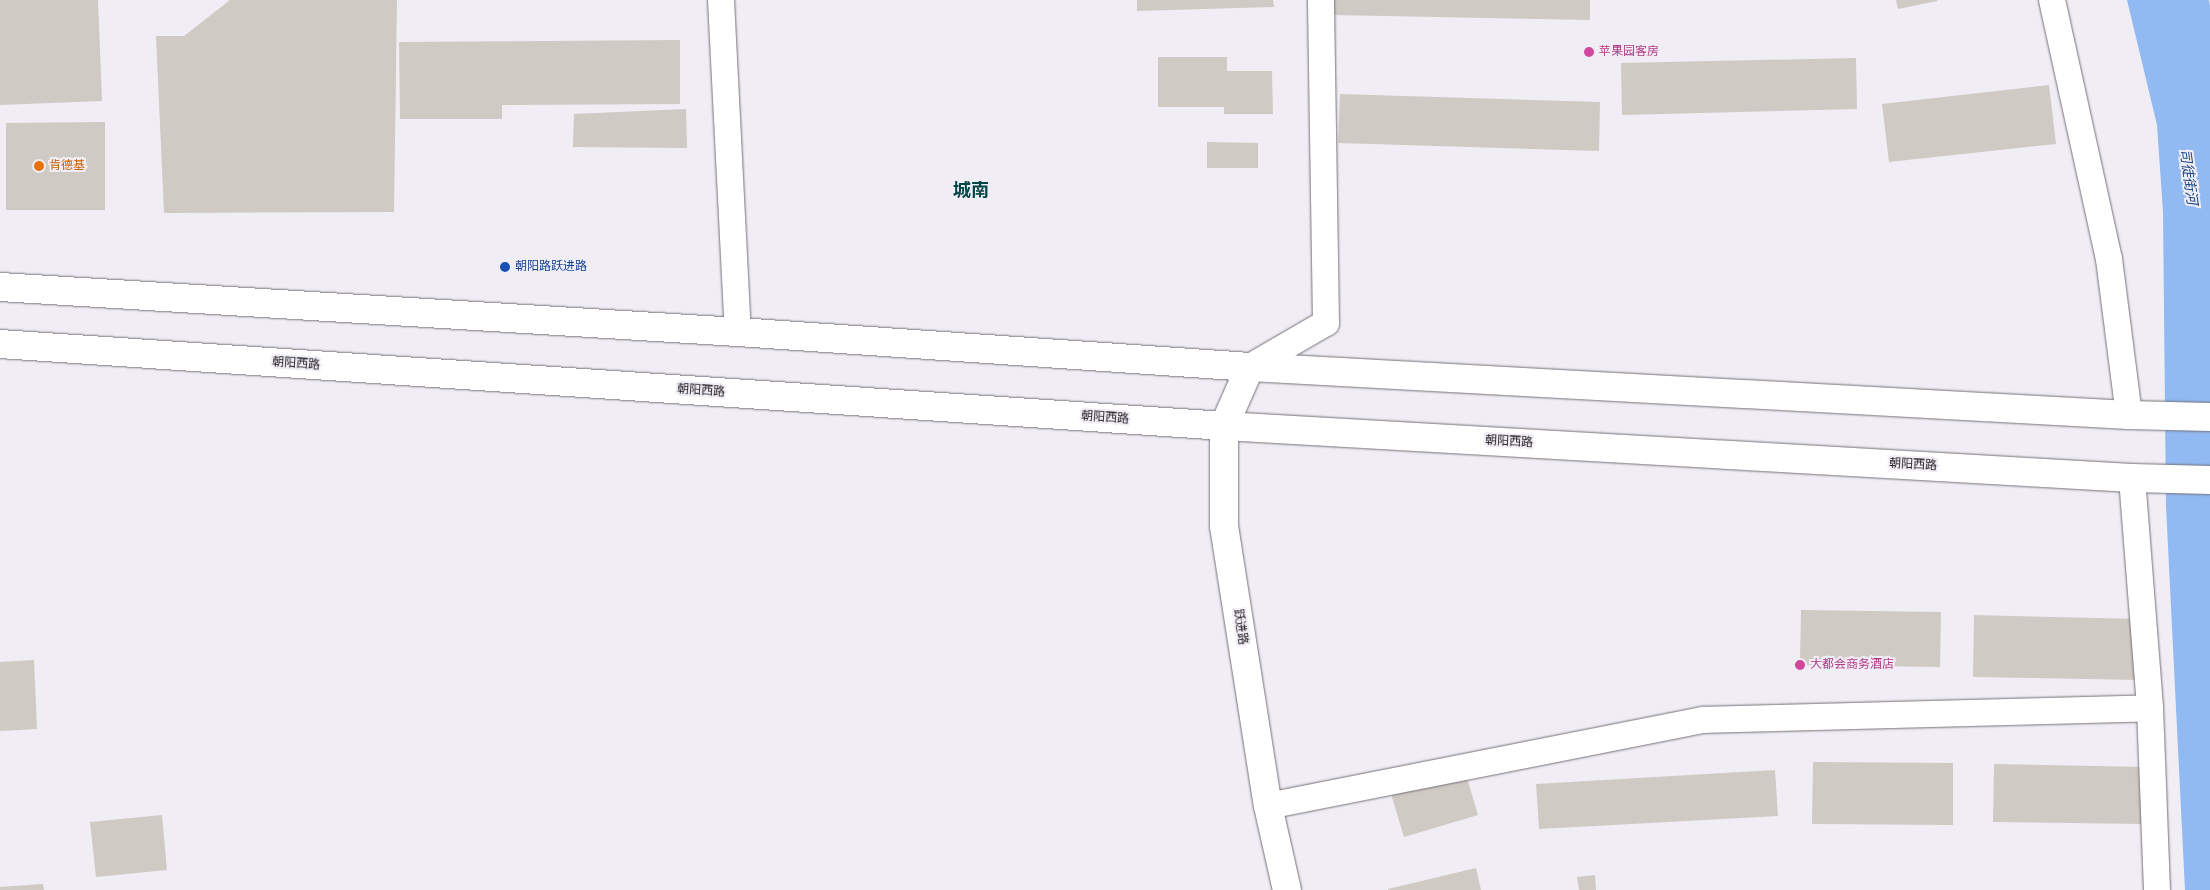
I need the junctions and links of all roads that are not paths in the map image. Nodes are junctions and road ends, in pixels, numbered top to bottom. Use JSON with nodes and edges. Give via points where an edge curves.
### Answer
{"nodes":[{"id":1,"x":721,"y":0,"type":"edge"},
{"id":2,"x":1321,"y":0,"type":"edge"},
{"id":3,"x":2052,"y":0,"type":"edge"},
{"id":4,"x":0,"y":287,"type":"edge"},
{"id":5,"x":738,"y":332,"type":"junction"},
{"id":6,"x":0,"y":344,"type":"edge"},
{"id":7,"x":1250,"y":367,"type":"junction"},
{"id":8,"x":2129,"y":415,"type":"junction"},
{"id":9,"x":2210,"y":417,"type":"edge"},
{"id":10,"x":1224,"y":426,"type":"junction"},
{"id":11,"x":2132,"y":478,"type":"junction"},
{"id":12,"x":2210,"y":480,"type":"edge"},
{"id":13,"x":2150,"y":708,"type":"junction"},
{"id":14,"x":1268,"y":806,"type":"junction"},
{"id":15,"x":1287,"y":890,"type":"edge"},
{"id":16,"x":2157,"y":890,"type":"edge"}],
"edges":[{"from":1,"to":5,"type":"street"},
{"from":2,"to":7,"type":"street","via":[[1326,324]]},
{"from":3,"to":8,"type":"street","via":[[2109,259]]},
{"from":4,"to":5,"type":"main road"},
{"from":5,"to":7,"type":"main road"},
{"from":6,"to":10,"type":"main road","name":"朝阳西路"},
{"from":7,"to":8,"type":"main road"},
{"from":7,"to":10,"type":"main road","name":"跃进路"},
{"from":8,"to":9,"type":"main road"},
{"from":10,"to":11,"type":"main road","name":"朝阳西路"},
{"from":10,"to":14,"type":"main road","name":"跃进路","via":[[1224,526]]},
{"from":11,"to":12,"type":"main road","name":"朝阳西路"},
{"from":11,"to":13,"type":"street"},
{"from":13,"to":14,"type":"street","via":[[1703,720]]},
{"from":13,"to":16,"type":"street"},
{"from":14,"to":15,"type":"main road","name":"跃进路"}]}
